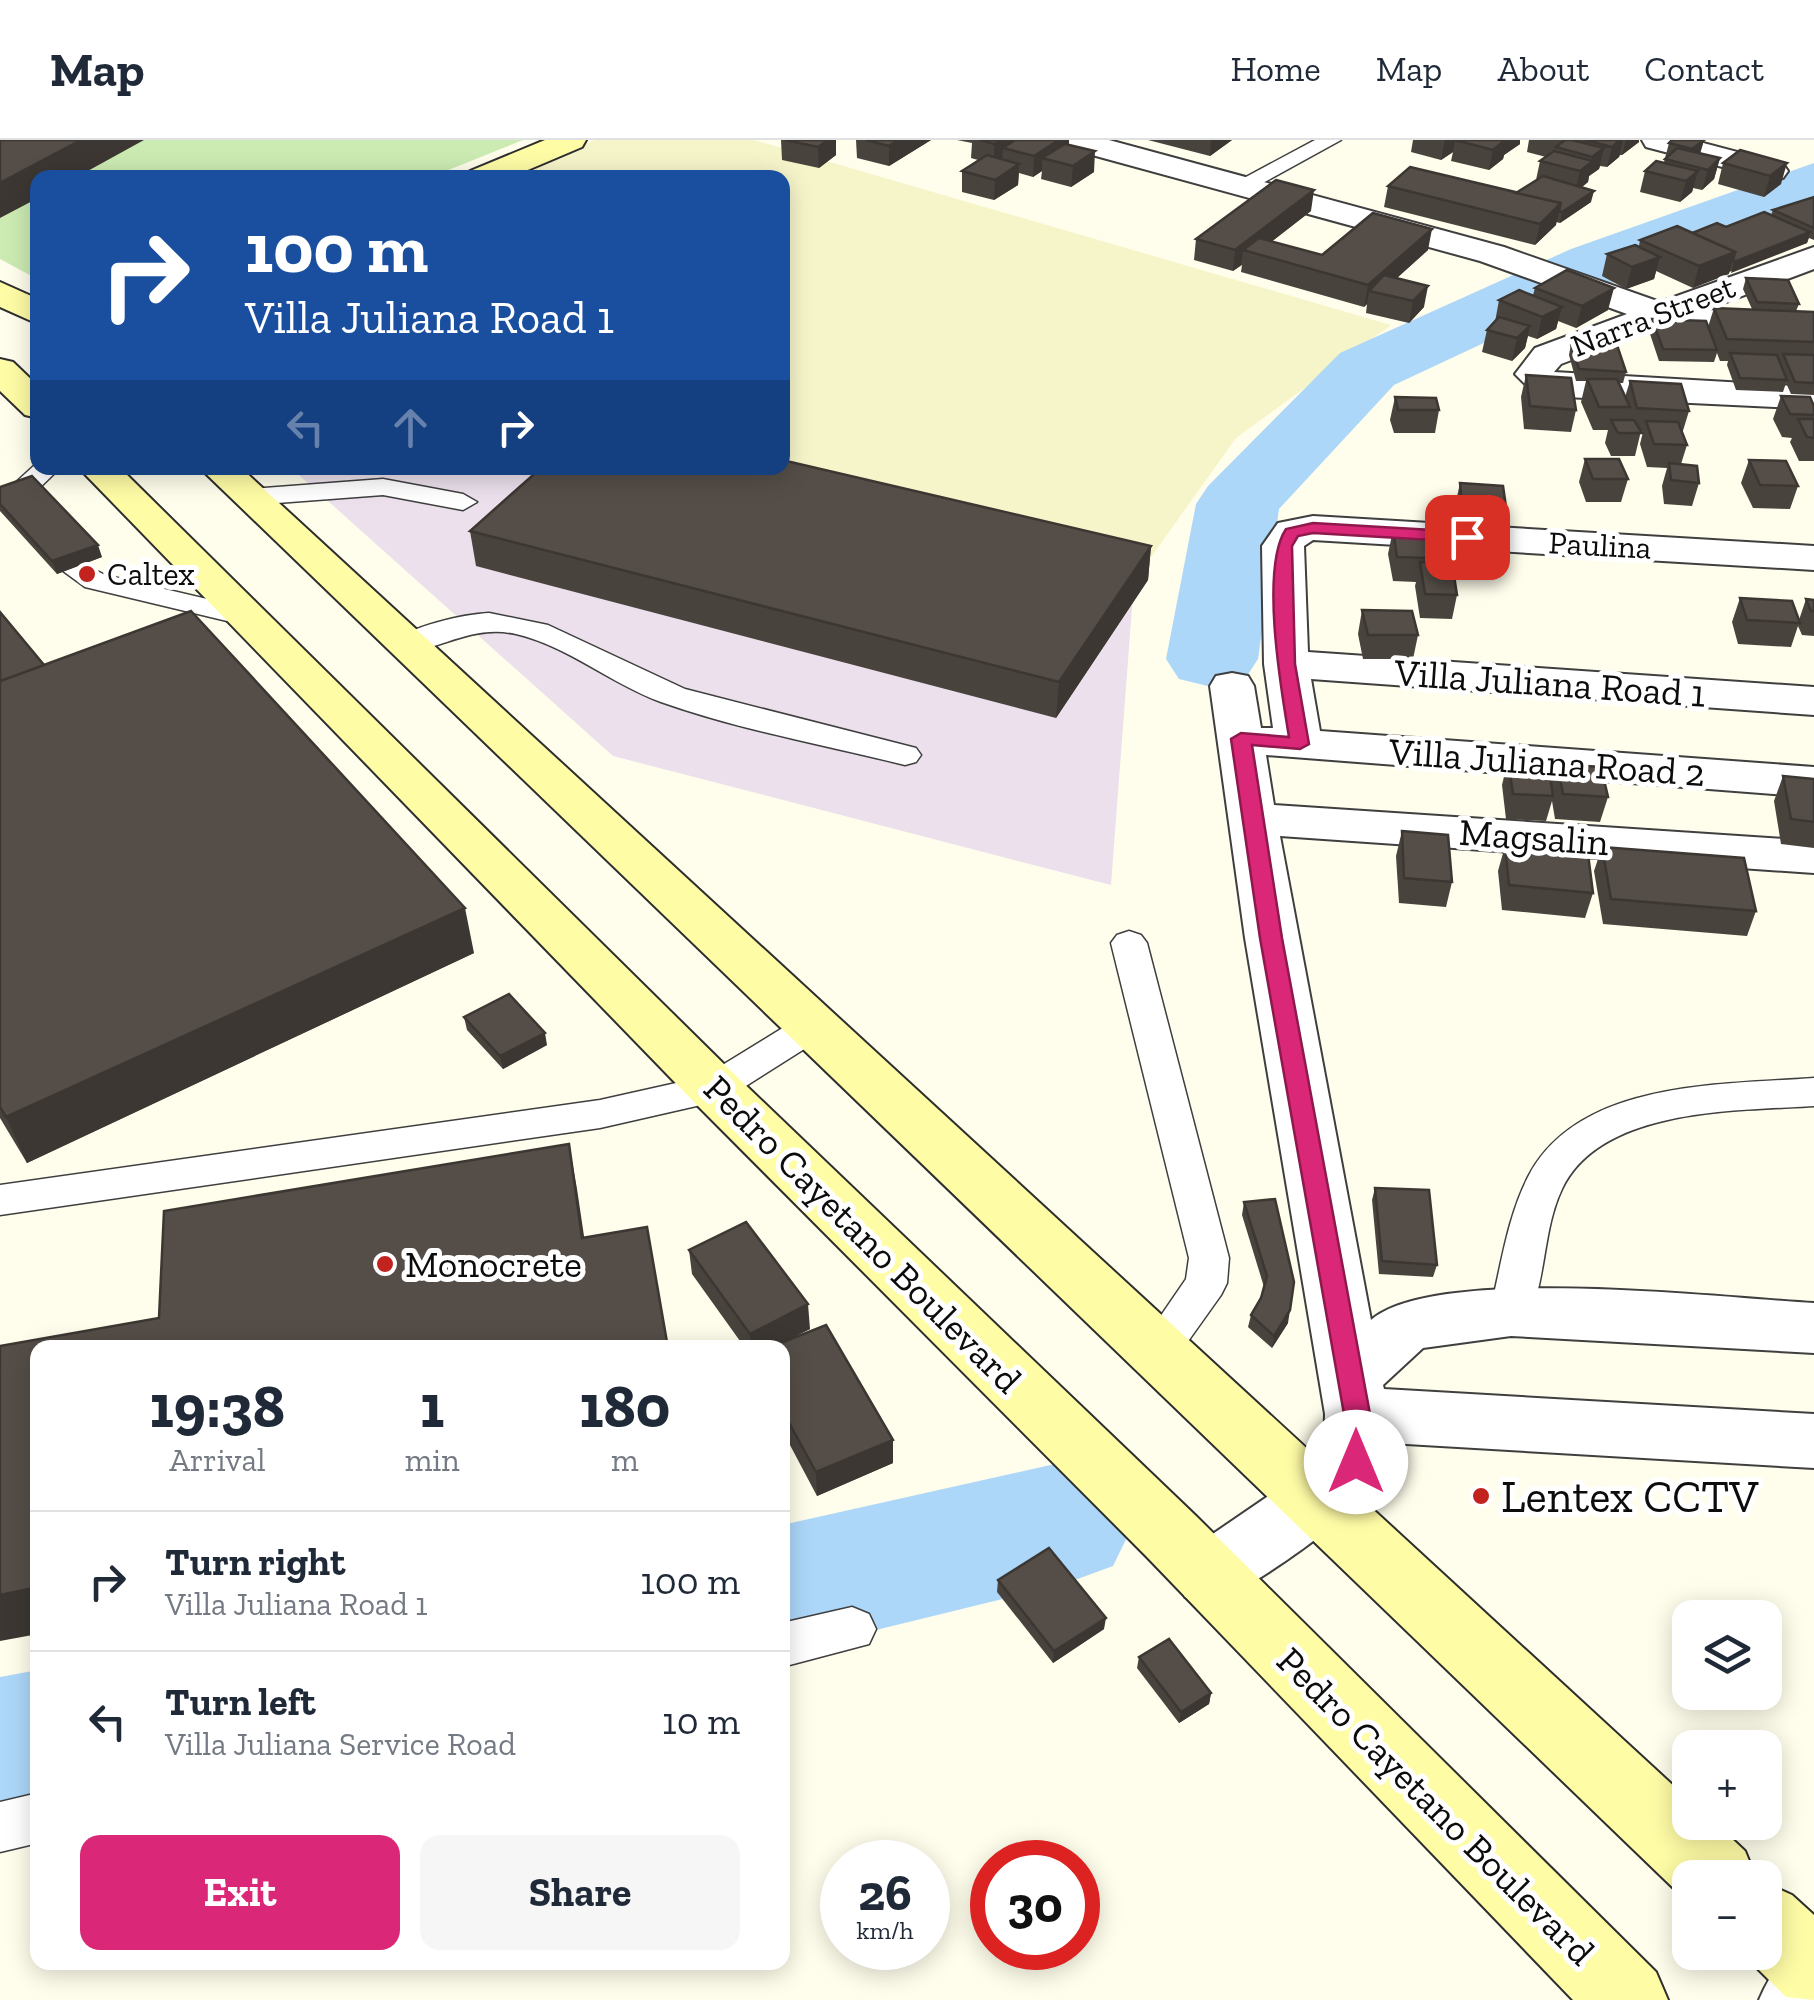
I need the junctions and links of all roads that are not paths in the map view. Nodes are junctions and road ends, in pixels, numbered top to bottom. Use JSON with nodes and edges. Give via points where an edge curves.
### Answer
{"nodes":[{"id":1,"x":571,"y":140,"type":"edge"},
{"id":2,"x":1074,"y":140,"type":"edge"},
{"id":3,"x":1331,"y":140,"type":"edge"},
{"id":4,"x":1657,"y":140,"type":"edge"},
{"id":5,"x":500,"y":170,"type":"edge"},
{"id":6,"x":1772,"y":171,"type":"edge"},
{"id":7,"x":1242,"y":185,"type":"junction"},
{"id":8,"x":1812,"y":259,"type":"edge"},
{"id":9,"x":0,"y":292,"type":"edge"},
{"id":10,"x":30,"y":309,"type":"edge"},
{"id":11,"x":1657,"y":313,"type":"junction"},
{"id":12,"x":1814,"y":324,"type":"edge"},
{"id":13,"x":30,"y":361,"type":"edge"},
{"id":14,"x":1,"y":371,"type":"edge"},
{"id":15,"x":1814,"y":398,"type":"edge"},
{"id":16,"x":30,"y":399,"type":"edge"},
{"id":17,"x":39,"y":475,"type":"edge"},
{"id":18,"x":105,"y":475,"type":"edge"},
{"id":19,"x":235,"y":482,"type":"edge"},
{"id":20,"x":16,"y":495,"type":"edge"},
{"id":21,"x":464,"y":502,"type":"dead end"},
{"id":22,"x":1814,"y":558,"type":"edge"},
{"id":23,"x":73,"y":568,"type":"edge"},
{"id":24,"x":248,"y":617,"type":"junction"},
{"id":25,"x":408,"y":644,"type":"junction"},
{"id":26,"x":1286,"y":664,"type":"junction"},
{"id":27,"x":1232,"y":686,"type":"dead end"},
{"id":28,"x":1814,"y":701,"type":"edge"},
{"id":29,"x":1273,"y":742,"type":"junction"},
{"id":30,"x":906,"y":754,"type":"dead end"},
{"id":31,"x":1814,"y":782,"type":"edge"},
{"id":32,"x":1254,"y":820,"type":"junction"},
{"id":33,"x":1814,"y":857,"type":"edge"},
{"id":34,"x":1130,"y":942,"type":"dead end"},
{"id":35,"x":816,"y":1025,"type":"junction"},
{"id":36,"x":714,"y":1088,"type":"junction"},
{"id":37,"x":1814,"y":1092,"type":"edge"},
{"id":38,"x":0,"y":1200,"type":"edge"},
{"id":39,"x":1511,"y":1311,"type":"junction"},
{"id":40,"x":1814,"y":1328,"type":"edge"},
{"id":41,"x":1159,"y":1350,"type":"junction"},
{"id":42,"x":1353,"y":1396,"type":"junction"},
{"id":43,"x":1814,"y":1442,"type":"edge"},
{"id":44,"x":1316,"y":1500,"type":"junction"},
{"id":45,"x":1209,"y":1575,"type":"junction"},
{"id":46,"x":852,"y":1629,"type":"dead end"},
{"id":47,"x":790,"y":1643,"type":"edge"},
{"id":48,"x":30,"y":1820,"type":"edge"},
{"id":49,"x":0,"y":1827,"type":"edge"},
{"id":50,"x":1699,"y":1860,"type":"edge"},
{"id":51,"x":1782,"y":1938,"type":"edge"},
{"id":52,"x":1814,"y":1969,"type":"edge"},
{"id":53,"x":1814,"y":1985,"type":"edge"},
{"id":54,"x":1628,"y":2000,"type":"edge"},
{"id":55,"x":1799,"y":2000,"type":"edge"}],
"edges":[{"from":1,"to":5,"type":"main road"},
{"from":2,"to":7,"type":"street"},
{"from":3,"to":7,"type":"lane"},
{"from":4,"to":6,"type":"street"},
{"from":7,"to":11,"type":"street"},
{"from":8,"to":11,"type":"street","name":"Narra Street"},
{"from":9,"to":10,"type":"main road"},
{"from":11,"to":12,"type":"street"},
{"from":11,"to":15,"type":"street","name":"Narra Street","via":[[1548,356],[1532,374],[1565,386]]},
{"from":13,"to":14,"type":"main road"},
{"from":14,"to":16,"type":"main road"},
{"from":17,"to":20,"type":"lane"},
{"from":18,"to":24,"type":"main road","name":"Pedro Cayetano Boulevard"},
{"from":19,"to":21,"type":"lane","via":[[383,487]]},
{"from":19,"to":25,"type":"main road"},
{"from":22,"to":26,"type":"street","name":"Paulina","via":[[1313,528],[1292,532],[1284,546]]},
{"from":23,"to":24,"type":"lane","via":[[95,581]]},
{"from":24,"to":36,"type":"main road","name":"Pedro Cayetano Boulevard"},
{"from":25,"to":30,"type":"lane","via":[[471,623],[513,626],[558,640],[669,695]]},
{"from":25,"to":35,"type":"main road"},
{"from":26,"to":28,"type":"street","name":"Villa Juliana Road 1"},
{"from":26,"to":29,"type":"street","name":"Paulina"},
{"from":27,"to":29,"type":"street"},
{"from":29,"to":31,"type":"street","name":"Villa Juliana Road 2"},
{"from":29,"to":32,"type":"street"},
{"from":32,"to":33,"type":"street","name":"Magsalin"},
{"from":32,"to":42,"type":"street"},
{"from":34,"to":41,"type":"lane","via":[[1209,1258],[1206,1284]]},
{"from":35,"to":36,"type":"lane"},
{"from":35,"to":41,"type":"main road"},
{"from":36,"to":38,"type":"lane","via":[[600,1114]]},
{"from":36,"to":45,"type":"main road","name":"Pedro Cayetano Boulevard"},
{"from":37,"to":39,"type":"lane","via":[[1655,1106],[1584,1138],[1546,1179]]},
{"from":39,"to":40,"type":"street"},
{"from":39,"to":42,"type":"street","via":[[1407,1325]]},
{"from":41,"to":44,"type":"main road"},
{"from":42,"to":43,"type":"street"},
{"from":42,"to":44,"type":"street","via":[[1356,1462]]},
{"from":44,"to":45,"type":"street"},
{"from":44,"to":50,"type":"main road"},
{"from":45,"to":54,"type":"main road","name":"Pedro Cayetano Boulevard"},
{"from":46,"to":47,"type":"lane"},
{"from":48,"to":49,"type":"lane"},
{"from":51,"to":52,"type":"main road"},
{"from":53,"to":55,"type":"street"}]}
